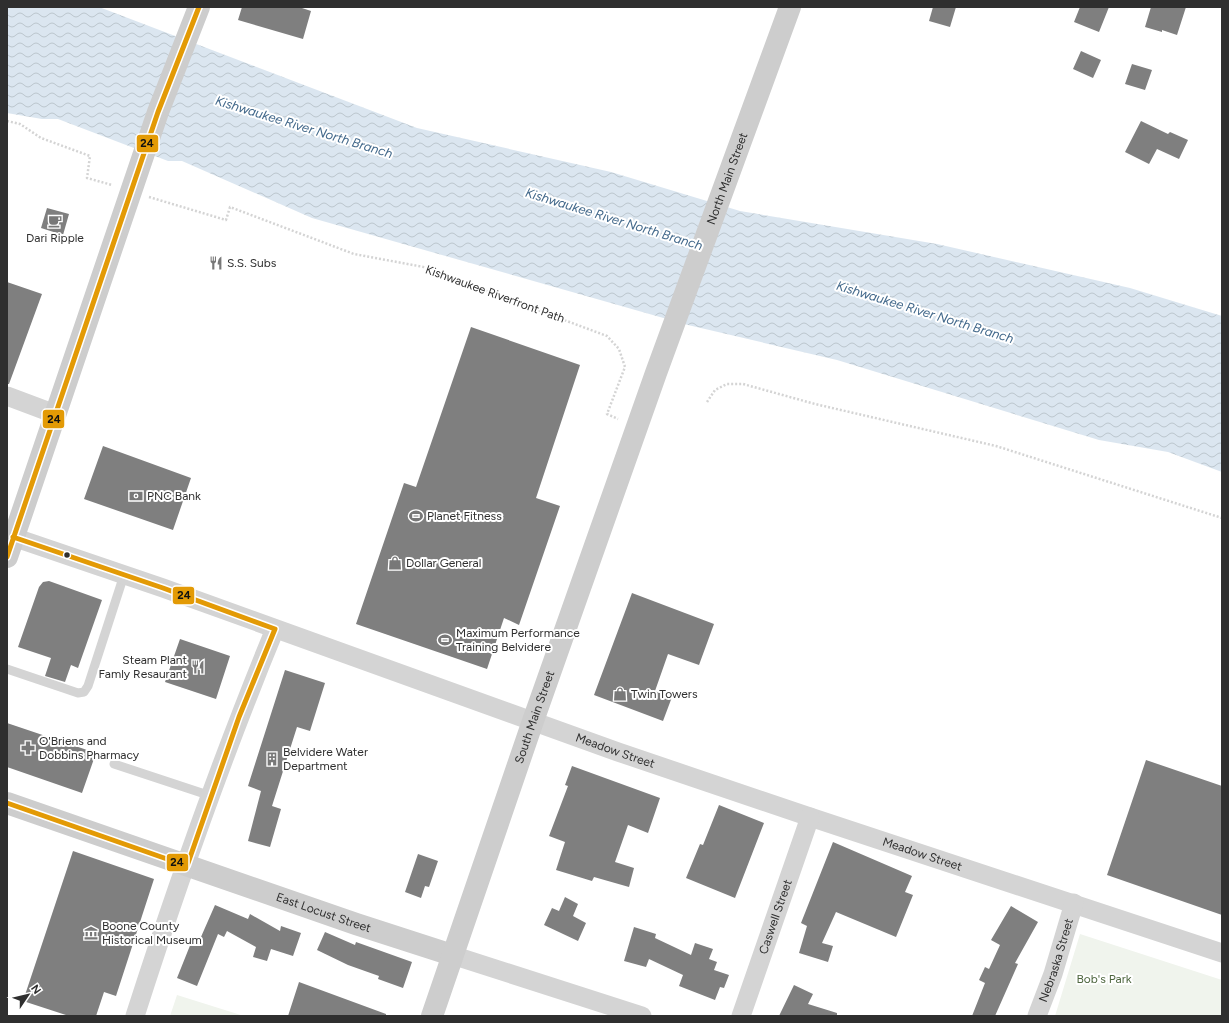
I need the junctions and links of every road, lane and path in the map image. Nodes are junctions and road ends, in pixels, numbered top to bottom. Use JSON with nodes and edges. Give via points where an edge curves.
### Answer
{"nodes":[{"id":1,"x":199,"y":7,"type":"edge"},
{"id":2,"x":790,"y":7,"type":"edge"},
{"id":3,"x":7,"y":122,"type":"edge"},
{"id":4,"x":133,"y":188,"type":"junction"},
{"id":5,"x":656,"y":374,"type":"joint"},
{"id":6,"x":7,"y":396,"type":"edge"},
{"id":7,"x":706,"y":402,"type":"dead end"},
{"id":8,"x":55,"y":414,"type":"junction"},
{"id":9,"x":636,"y":429,"type":"junction"},
{"id":10,"x":1222,"y":518,"type":"edge"},
{"id":11,"x":10,"y":547,"type":"edge"},
{"id":12,"x":124,"y":575,"type":"junction"},
{"id":13,"x":275,"y":629,"type":"junction"},
{"id":14,"x":7,"y":669,"type":"edge"},
{"id":15,"x":533,"y":721,"type":"junction"},
{"id":16,"x":114,"y":764,"type":"dead end"},
{"id":17,"x":211,"y":796,"type":"junction"},
{"id":18,"x":7,"y":803,"type":"edge"},
{"id":19,"x":810,"y":817,"type":"junction"},
{"id":20,"x":186,"y":866,"type":"junction"},
{"id":21,"x":1074,"y":903,"type":"junction"},
{"id":22,"x":1222,"y":953,"type":"edge"},
{"id":23,"x":452,"y":955,"type":"junction"},
{"id":24,"x":135,"y":1016,"type":"edge"},
{"id":25,"x":432,"y":1016,"type":"edge"},
{"id":26,"x":642,"y":1016,"type":"edge"},
{"id":27,"x":741,"y":1016,"type":"edge"},
{"id":28,"x":1037,"y":1016,"type":"edge"}],
"edges":[{"from":1,"to":4,"type":"main road","via":[[158,112]]},
{"from":2,"to":5,"type":"main road","name":"North Main Street"},
{"from":3,"to":4,"type":"path","name":"Kishwaukee Riverfront Path","via":[[20,124],[40,138],[90,156],[87,178]]},
{"from":4,"to":8,"type":"main road"},
{"from":4,"to":9,"type":"path","name":"Kishwaukee Riverfront Path","via":[[226,220],[230,207],[354,254],[429,268],[607,336],[619,349],[625,367],[606,414]]},
{"from":5,"to":9,"type":"main road","name":"South Main Street"},
{"from":6,"to":8,"type":"street"},
{"from":7,"to":10,"type":"path","via":[[715,390],[726,384],[743,384],[815,404],[996,446]]},
{"from":8,"to":11,"type":"main road"},
{"from":9,"to":15,"type":"main road","name":"South Main Street"},
{"from":11,"to":12,"type":"street","name":"Meadow Street"},
{"from":12,"to":13,"type":"street","name":"Meadow Street"},
{"from":12,"to":14,"type":"lane","via":[[84,692],[78,693]]},
{"from":13,"to":15,"type":"street","name":"Meadow Street"},
{"from":13,"to":17,"type":"street","via":[[238,717]]},
{"from":15,"to":19,"type":"street","name":"Meadow Street"},
{"from":15,"to":23,"type":"main road","name":"South Main Street"},
{"from":16,"to":17,"type":"lane"},
{"from":17,"to":20,"type":"street"},
{"from":18,"to":20,"type":"main road","name":"East Locust Street"},
{"from":19,"to":21,"type":"street","name":"Meadow Street"},
{"from":19,"to":27,"type":"street","name":"Caswell Street"},
{"from":20,"to":23,"type":"main road","name":"East Locust Street"},
{"from":20,"to":24,"type":"street"},
{"from":21,"to":22,"type":"street","name":"Meadow Street"},
{"from":21,"to":28,"type":"street","name":"Nebraska Street","via":[[1053,974]]},
{"from":23,"to":25,"type":"main road","name":"South Main Street"},
{"from":23,"to":26,"type":"street","name":"East Locust Street"}]}
